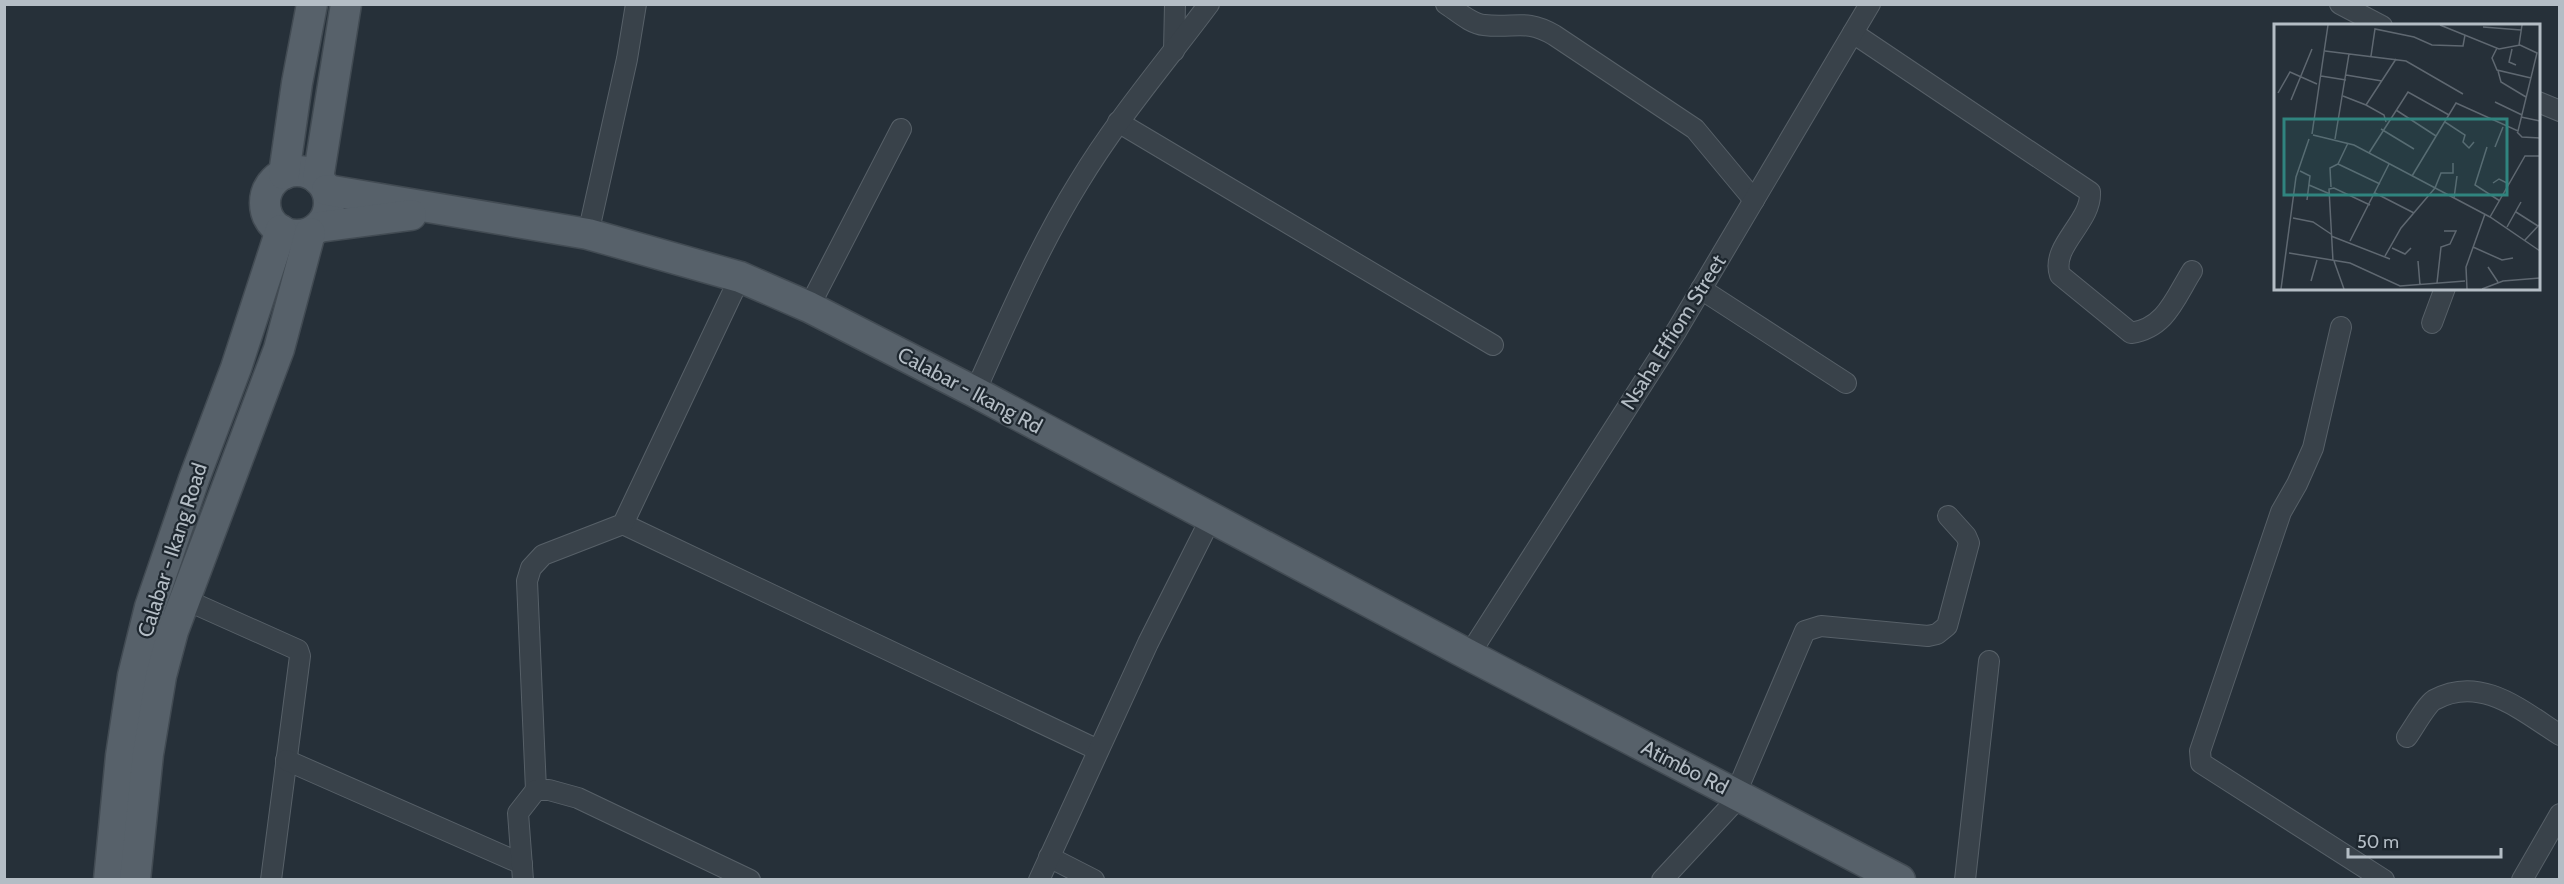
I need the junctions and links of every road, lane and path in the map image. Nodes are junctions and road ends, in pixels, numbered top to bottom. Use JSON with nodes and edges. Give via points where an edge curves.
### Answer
{"nodes":[{"id":1,"x":312,"y":4,"type":"edge"},
{"id":2,"x":346,"y":4,"type":"edge"},
{"id":3,"x":636,"y":4,"type":"edge"},
{"id":4,"x":1175,"y":4,"type":"edge"},
{"id":5,"x":1209,"y":4,"type":"edge"},
{"id":6,"x":1446,"y":4,"type":"edge"},
{"id":7,"x":1870,"y":4,"type":"edge"},
{"id":8,"x":2340,"y":4,"type":"edge"},
{"id":9,"x":2378,"y":24,"type":"edge"},
{"id":10,"x":1853,"y":33,"type":"junction"},
{"id":11,"x":1174,"y":51,"type":"junction"},
{"id":12,"x":2540,"y":103,"type":"edge"},
{"id":13,"x":2559,"y":111,"type":"edge"},
{"id":14,"x":1118,"y":122,"type":"junction"},
{"id":15,"x":901,"y":129,"type":"dead end"},
{"id":16,"x":284,"y":174,"type":"junction"},
{"id":17,"x":322,"y":184,"type":"junction"},
{"id":18,"x":1754,"y":200,"type":"junction"},
{"id":19,"x":440,"y":211,"type":"junction"},
{"id":20,"x":280,"y":230,"type":"junction"},
{"id":21,"x":314,"y":230,"type":"junction"},
{"id":22,"x":588,"y":234,"type":"junction"},
{"id":23,"x":2192,"y":271,"type":"dead end"},
{"id":24,"x":740,"y":277,"type":"junction"},
{"id":25,"x":1701,"y":289,"type":"junction"},
{"id":26,"x":2444,"y":290,"type":"edge"},
{"id":27,"x":809,"y":307,"type":"junction"},
{"id":28,"x":2432,"y":323,"type":"dead end"},
{"id":29,"x":2341,"y":327,"type":"dead end"},
{"id":30,"x":1493,"y":345,"type":"dead end"},
{"id":31,"x":1846,"y":383,"type":"dead end"},
{"id":32,"x":975,"y":392,"type":"junction"},
{"id":33,"x":1948,"y":516,"type":"dead end"},
{"id":34,"x":1211,"y":518,"type":"junction"},
{"id":35,"x":623,"y":524,"type":"junction"},
{"id":36,"x":184,"y":598,"type":"junction"},
{"id":37,"x":1469,"y":655,"type":"junction"},
{"id":38,"x":1989,"y":661,"type":"dead end"},
{"id":39,"x":2559,"y":735,"type":"edge"},
{"id":40,"x":2407,"y":737,"type":"dead end"},
{"id":41,"x":1098,"y":750,"type":"junction"},
{"id":42,"x":286,"y":760,"type":"junction"},
{"id":43,"x":536,"y":790,"type":"junction"},
{"id":44,"x":1738,"y":794,"type":"junction"},
{"id":45,"x":2559,"y":813,"type":"edge"},
{"id":46,"x":1049,"y":857,"type":"junction"},
{"id":47,"x":522,"y":872,"type":"edge"},
{"id":48,"x":109,"y":879,"type":"edge"},
{"id":49,"x":135,"y":879,"type":"edge"},
{"id":50,"x":271,"y":879,"type":"edge"},
{"id":51,"x":750,"y":879,"type":"edge"},
{"id":52,"x":1039,"y":879,"type":"edge"},
{"id":53,"x":1094,"y":879,"type":"edge"},
{"id":54,"x":1662,"y":879,"type":"edge"},
{"id":55,"x":1900,"y":879,"type":"edge"},
{"id":56,"x":1965,"y":879,"type":"edge"},
{"id":57,"x":2384,"y":879,"type":"edge"},
{"id":58,"x":2522,"y":879,"type":"edge"}],
"edges":[{"from":1,"to":16,"type":"main road"},
{"from":2,"to":17,"type":"main road"},
{"from":3,"to":22,"type":"street"},
{"from":4,"to":11,"type":"street"},
{"from":5,"to":11,"type":"street"},
{"from":6,"to":18,"type":"street","via":[[1483,26],[1524,24],[1539,26],[1554,35],[1695,129]]},
{"from":7,"to":10,"type":"street","name":"Nsaha Effiom Street"},
{"from":8,"to":9,"type":"street"},
{"from":10,"to":18,"type":"street","name":"Nsaha Effiom Street"},
{"from":10,"to":23,"type":"street","via":[[2090,192],[2091,203],[2057,266],[2060,275],[2131,333],[2146,331],[2164,316]]},
{"from":11,"to":14,"type":"street"},
{"from":12,"to":13,"type":"street"},
{"from":14,"to":30,"type":"street"},
{"from":14,"to":32,"type":"street","via":[[1078,183],[1028,275]]},
{"from":15,"to":27,"type":"street"},
{"from":16,"to":17,"type":"main road","via":[[305,172]]},
{"from":16,"to":20,"type":"main road","via":[[272,183],[265,201],[270,220]]},
{"from":17,"to":19,"type":"main road","name":"Calabar - Ikang Rd"},
{"from":17,"to":21,"type":"main road","via":[[329,210]]},
{"from":18,"to":25,"type":"street","name":"Nsaha Effiom Street"},
{"from":19,"to":21,"type":"main road","name":"Calabar - Ikang Rd"},
{"from":19,"to":22,"type":"main road","name":"Calabar - Ikang Rd"},
{"from":20,"to":21,"type":"main road","via":[[295,235]]},
{"from":20,"to":48,"type":"main road","name":"Calabar - Ikang Road","via":[[240,357],[150,607],[133,676]]},
{"from":21,"to":36,"type":"main road","name":"Calabar - Ikang Road","via":[[279,349]]},
{"from":22,"to":24,"type":"main road","name":"Calabar - Ikang Rd"},
{"from":24,"to":27,"type":"main road","name":"Calabar - Ikang Rd"},
{"from":24,"to":35,"type":"street"},
{"from":25,"to":31,"type":"street"},
{"from":25,"to":37,"type":"street","name":"Nsaha Effiom Street"},
{"from":26,"to":28,"type":"street"},
{"from":27,"to":32,"type":"main road","name":"Calabar - Ikang Rd"},
{"from":29,"to":57,"type":"street","via":[[2313,448],[2282,513],[2200,751],[2201,763]]},
{"from":32,"to":34,"type":"main road","name":"Calabar - Ikang Rd"},
{"from":33,"to":44,"type":"street","via":[[1969,543],[1947,626],[1928,636],[1821,626],[1805,631]]},
{"from":34,"to":37,"type":"main road","name":"Calabar - Ikang Rd"},
{"from":34,"to":41,"type":"street"},
{"from":35,"to":41,"type":"street"},
{"from":35,"to":43,"type":"street","via":[[543,555],[531,568],[528,581]]},
{"from":36,"to":42,"type":"street","via":[[298,650]]},
{"from":36,"to":49,"type":"main road","name":"Calabar - Ikang Road","via":[[161,676]]},
{"from":37,"to":44,"type":"main road","name":"Atimbo Rd"},
{"from":38,"to":56,"type":"street"},
{"from":39,"to":40,"type":"street","via":[[2495,695],[2475,691],[2432,701]]},
{"from":41,"to":46,"type":"street"},
{"from":42,"to":47,"type":"street"},
{"from":42,"to":50,"type":"street"},
{"from":43,"to":47,"type":"street","via":[[518,813]]},
{"from":43,"to":51,"type":"street","via":[[578,798]]},
{"from":44,"to":54,"type":"street"},
{"from":44,"to":55,"type":"main road","name":"Atimbo Rd"},
{"from":45,"to":58,"type":"street"},
{"from":46,"to":52,"type":"street"},
{"from":46,"to":53,"type":"street"}]}
